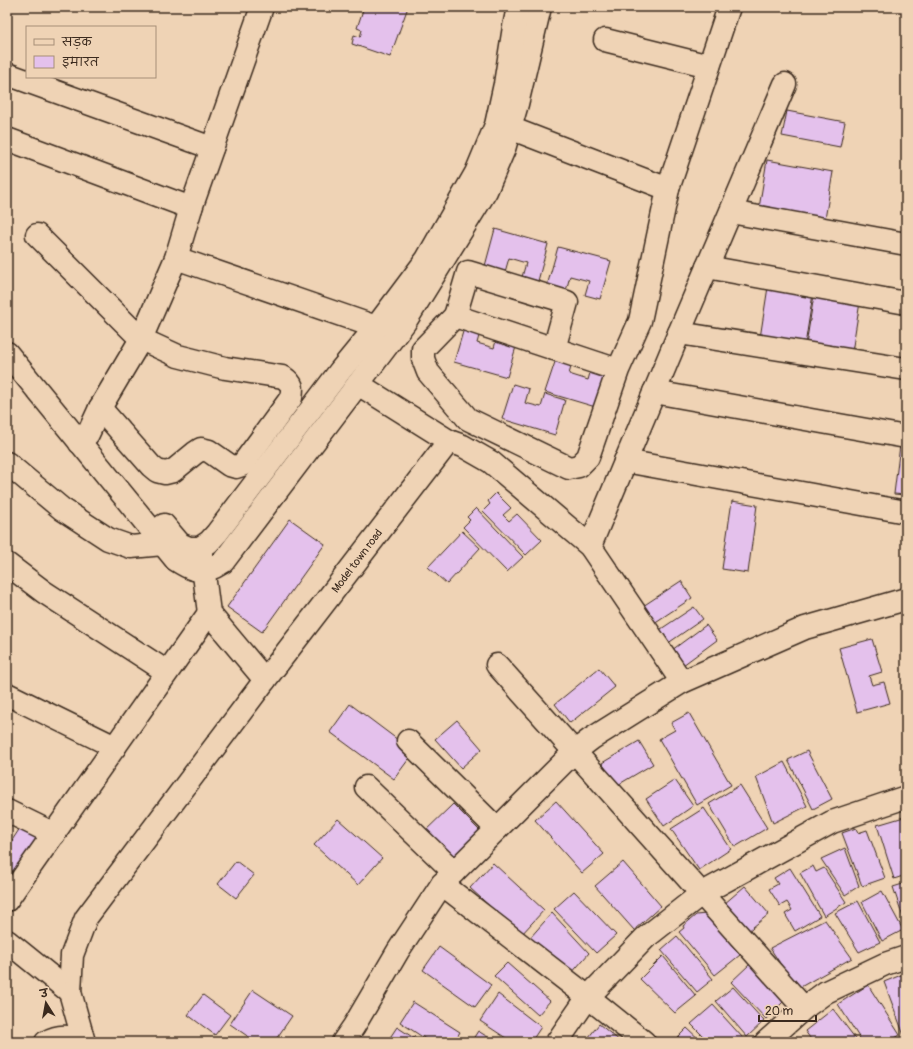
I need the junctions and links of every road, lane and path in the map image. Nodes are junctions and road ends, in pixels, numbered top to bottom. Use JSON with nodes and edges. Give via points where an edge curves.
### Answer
{"nodes":[{"id":1,"x":262,"y":7,"type":"edge"},
{"id":2,"x":518,"y":7,"type":"edge"},
{"id":3,"x":540,"y":7,"type":"edge"},
{"id":4,"x":729,"y":7,"type":"edge"},
{"id":5,"x":605,"y":40,"type":"dead end"},
{"id":6,"x":709,"y":66,"type":"junction"},
{"id":7,"x":7,"y":74,"type":"edge"},
{"id":8,"x":785,"y":84,"type":"dead end"},
{"id":9,"x":510,"y":128,"type":"junction"},
{"id":10,"x":7,"y":139,"type":"edge"},
{"id":11,"x":212,"y":148,"type":"junction"},
{"id":12,"x":668,"y":189,"type":"junction"},
{"id":13,"x":191,"y":208,"type":"junction"},
{"id":14,"x":731,"y":212,"type":"junction"},
{"id":15,"x":37,"y":235,"type":"dead end"},
{"id":16,"x":906,"y":244,"type":"edge"},
{"id":17,"x":176,"y":258,"type":"junction"},
{"id":18,"x":707,"y":267,"type":"junction"},
{"id":19,"x":906,"y":303,"type":"edge"},
{"id":20,"x":455,"y":316,"type":"junction"},
{"id":21,"x":376,"y":327,"type":"junction"},
{"id":22,"x":679,"y":333,"type":"junction"},
{"id":23,"x":7,"y":336,"type":"edge"},
{"id":24,"x":141,"y":339,"type":"junction"},
{"id":25,"x":554,"y":349,"type":"junction"},
{"id":26,"x":7,"y":353,"type":"edge"},
{"id":27,"x":906,"y":369,"type":"edge"},
{"id":28,"x":618,"y":370,"type":"junction"},
{"id":29,"x":340,"y":371,"type":"junction"},
{"id":30,"x":358,"y":384,"type":"junction"},
{"id":31,"x":654,"y":392,"type":"junction"},
{"id":32,"x":100,"y":408,"type":"junction"},
{"id":33,"x":906,"y":437,"type":"edge"},
{"id":34,"x":84,"y":439,"type":"junction"},
{"id":35,"x":449,"y":441,"type":"junction"},
{"id":36,"x":625,"y":461,"type":"junction"},
{"id":37,"x":7,"y":463,"type":"edge"},
{"id":38,"x":906,"y":512,"type":"edge"},
{"id":39,"x":163,"y":544,"type":"junction"},
{"id":40,"x":590,"y":546,"type":"junction"},
{"id":41,"x":200,"y":548,"type":"junction"},
{"id":42,"x":7,"y":564,"type":"edge"},
{"id":43,"x":203,"y":570,"type":"junction"},
{"id":44,"x":906,"y":599,"type":"edge"},
{"id":45,"x":209,"y":613,"type":"junction"},
{"id":46,"x":497,"y":665,"type":"dead end"},
{"id":47,"x":168,"y":672,"type":"junction"},
{"id":48,"x":265,"y":680,"type":"junction"},
{"id":49,"x":682,"y":682,"type":"junction"},
{"id":50,"x":7,"y":694,"type":"edge"},
{"id":51,"x":408,"y":741,"type":"dead end"},
{"id":52,"x":115,"y":747,"type":"junction"},
{"id":53,"x":574,"y":752,"type":"junction"},
{"id":54,"x":366,"y":787,"type":"dead end"},
{"id":55,"x":906,"y":797,"type":"edge"},
{"id":56,"x":7,"y":811,"type":"edge"},
{"id":57,"x":497,"y":829,"type":"junction"},
{"id":58,"x":54,"y":834,"type":"junction"},
{"id":59,"x":448,"y":878,"type":"junction"},
{"id":60,"x":701,"y":894,"type":"junction"},
{"id":61,"x":7,"y":900,"type":"edge"},
{"id":62,"x":7,"y":941,"type":"edge"},
{"id":63,"x":906,"y":957,"type":"edge"},
{"id":64,"x":70,"y":992,"type":"junction"},
{"id":65,"x":588,"y":997,"type":"junction"},
{"id":66,"x":804,"y":1008,"type":"junction"},
{"id":67,"x":46,"y":1042,"type":"edge"},
{"id":68,"x":84,"y":1042,"type":"edge"},
{"id":69,"x":343,"y":1042,"type":"edge"},
{"id":70,"x":557,"y":1042,"type":"edge"},
{"id":71,"x":644,"y":1042,"type":"edge"},
{"id":72,"x":766,"y":1042,"type":"edge"}],
"edges":[{"from":1,"to":11,"type":"street"},
{"from":2,"to":21,"type":"street","via":[[496,125],[476,173],[427,259]]},
{"from":3,"to":9,"type":"street"},
{"from":4,"to":6,"type":"street"},
{"from":5,"to":6,"type":"street"},
{"from":6,"to":12,"type":"street"},
{"from":7,"to":11,"type":"street"},
{"from":8,"to":14,"type":"street"},
{"from":9,"to":12,"type":"street"},
{"from":9,"to":30,"type":"street","via":[[486,191],[405,322]]},
{"from":10,"to":13,"type":"street"},
{"from":11,"to":13,"type":"street"},
{"from":12,"to":28,"type":"street","via":[[640,321]]},
{"from":13,"to":17,"type":"street"},
{"from":14,"to":16,"type":"street"},
{"from":14,"to":18,"type":"street"},
{"from":15,"to":24,"type":"street"},
{"from":17,"to":21,"type":"street"},
{"from":17,"to":24,"type":"street"},
{"from":18,"to":19,"type":"street"},
{"from":18,"to":22,"type":"street"},
{"from":20,"to":25,"type":"street"},
{"from":20,"to":25,"type":"street","via":[[468,272],[567,302]]},
{"from":20,"to":28,"type":"street","via":[[423,349],[423,359],[428,372],[468,419],[569,468],[579,466],[588,457]]},
{"from":21,"to":29,"type":"street"},
{"from":22,"to":27,"type":"street"},
{"from":22,"to":31,"type":"street"},
{"from":23,"to":34,"type":"street"},
{"from":24,"to":32,"type":"street"},
{"from":24,"to":32,"type":"street","via":[[178,356],[225,368],[283,377],[290,382],[293,389],[291,398],[242,465],[229,465],[209,451],[201,449],[173,471],[165,473],[151,466]]},
{"from":25,"to":28,"type":"street"},
{"from":26,"to":34,"type":"street"},
{"from":29,"to":30,"type":"street"},
{"from":29,"to":41,"type":"street","via":[[217,533]]},
{"from":30,"to":35,"type":"street"},
{"from":30,"to":43,"type":"street","via":[[223,562]]},
{"from":31,"to":33,"type":"street"},
{"from":31,"to":36,"type":"street"},
{"from":32,"to":34,"type":"street"},
{"from":34,"to":39,"type":"street"},
{"from":34,"to":41,"type":"street","via":[[180,544],[188,548]]},
{"from":35,"to":40,"type":"street","via":[[491,462]]},
{"from":35,"to":48,"type":"street","name":"Model town road"},
{"from":36,"to":38,"type":"street"},
{"from":36,"to":40,"type":"street"},
{"from":37,"to":39,"type":"street","via":[[62,509],[108,540],[131,547]]},
{"from":39,"to":43,"type":"street","via":[[176,560],[188,568]]},
{"from":40,"to":49,"type":"street"},
{"from":41,"to":43,"type":"street"},
{"from":42,"to":47,"type":"street","via":[[44,592]]},
{"from":43,"to":45,"type":"street"},
{"from":44,"to":49,"type":"street","via":[[805,628]]},
{"from":45,"to":47,"type":"street"},
{"from":45,"to":48,"type":"street"},
{"from":46,"to":53,"type":"street"},
{"from":47,"to":52,"type":"street"},
{"from":48,"to":64,"type":"street","name":"Model town road","via":[[86,918],[72,955]]},
{"from":49,"to":53,"type":"street"},
{"from":50,"to":52,"type":"street"},
{"from":51,"to":57,"type":"street"},
{"from":52,"to":58,"type":"street"},
{"from":53,"to":57,"type":"street"},
{"from":53,"to":60,"type":"street"},
{"from":54,"to":59,"type":"street"},
{"from":55,"to":60,"type":"street","via":[[832,822]]},
{"from":56,"to":58,"type":"street"},
{"from":57,"to":59,"type":"street"},
{"from":58,"to":61,"type":"street"},
{"from":59,"to":65,"type":"street"},
{"from":59,"to":69,"type":"street","via":[[398,951]]},
{"from":60,"to":65,"type":"street","via":[[645,938]]},
{"from":60,"to":66,"type":"street"},
{"from":62,"to":64,"type":"street"},
{"from":63,"to":66,"type":"street","via":[[826,992]]},
{"from":64,"to":68,"type":"street","name":"Model town road"},
{"from":65,"to":70,"type":"street"},
{"from":65,"to":71,"type":"street"},
{"from":66,"to":72,"type":"street"},
{"from":67,"to":68,"type":"street","via":[[63,1036]]}]}
